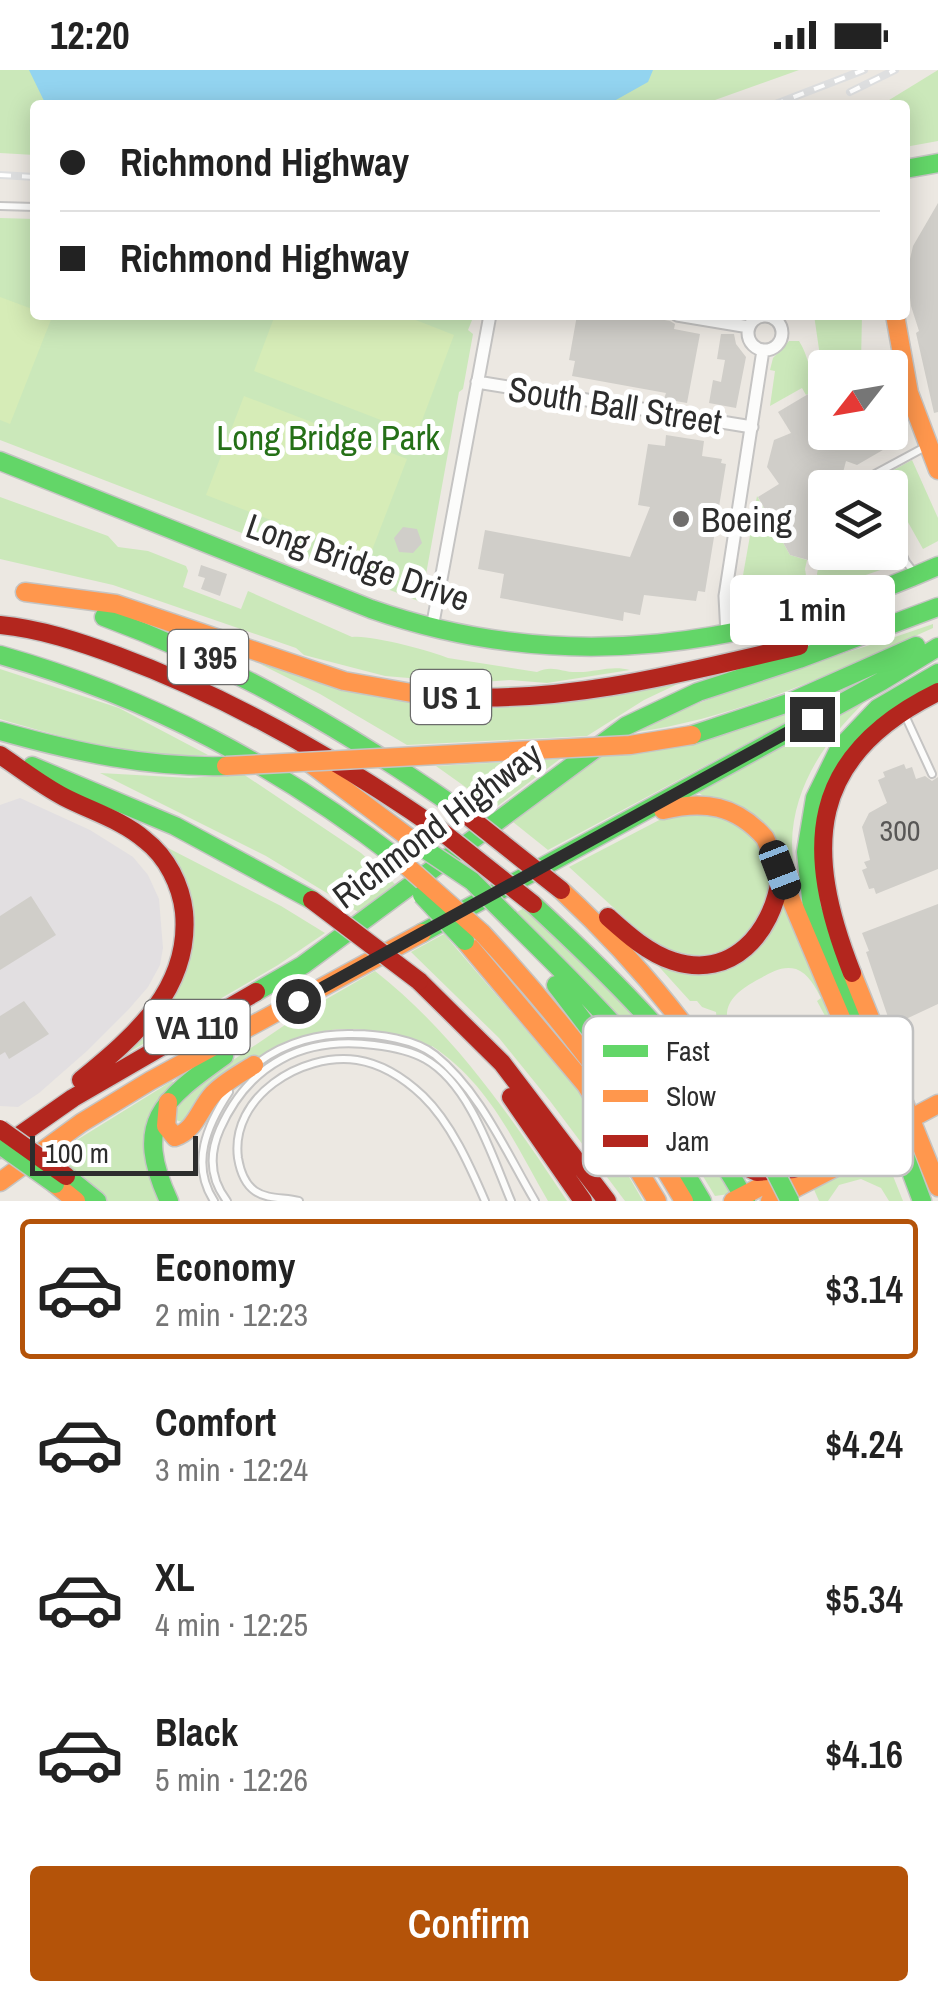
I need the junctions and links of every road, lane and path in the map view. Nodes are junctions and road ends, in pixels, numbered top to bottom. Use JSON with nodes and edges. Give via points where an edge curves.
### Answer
{"nodes":[{"id":1,"x":938,"y":163,"type":"edge"},
{"id":2,"x":910,"y":168,"type":"edge"},
{"id":3,"x":0,"y":206,"type":"edge"},
{"id":4,"x":30,"y":207,"type":"edge"},
{"id":5,"x":489,"y":320,"type":"edge"},
{"id":6,"x":707,"y":320,"type":"edge"},
{"id":7,"x":755,"y":320,"type":"edge"},
{"id":8,"x":773,"y":320,"type":"edge"},
{"id":9,"x":896,"y":320,"type":"edge"},
{"id":10,"x":750,"y":327,"type":"junction"},
{"id":11,"x":763,"y":350,"type":"junction"},
{"id":12,"x":477,"y":382,"type":"junction"},
{"id":13,"x":752,"y":427,"type":"junction"},
{"id":14,"x":927,"y":446,"type":"junction"},
{"id":15,"x":0,"y":461,"type":"edge"},
{"id":16,"x":883,"y":470,"type":"edge"},
{"id":17,"x":938,"y":470,"type":"edge"},
{"id":18,"x":908,"y":565,"type":"edge"},
{"id":19,"x":938,"y":566,"type":"edge"},
{"id":20,"x":917,"y":576,"type":"junction"},
{"id":21,"x":19,"y":591,"type":"joint"},
{"id":22,"x":938,"y":607,"type":"edge"},
{"id":23,"x":886,"y":627,"type":"junction"},
{"id":24,"x":0,"y":628,"type":"edge"},
{"id":25,"x":432,"y":628,"type":"junction"},
{"id":26,"x":727,"y":635,"type":"junction"},
{"id":27,"x":938,"y":638,"type":"edge"},
{"id":28,"x":938,"y":647,"type":"edge"},
{"id":29,"x":0,"y":655,"type":"edge"},
{"id":30,"x":938,"y":673,"type":"edge"},
{"id":31,"x":938,"y":692,"type":"edge"},
{"id":32,"x":891,"y":712,"type":"junction"},
{"id":33,"x":0,"y":731,"type":"edge"},
{"id":34,"x":0,"y":755,"type":"edge"},
{"id":35,"x":932,"y":774,"type":"dead end"},
{"id":36,"x":622,"y":824,"type":"junction"},
{"id":37,"x":780,"y":870,"type":"junction"},
{"id":38,"x":561,"y":890,"type":"junction"},
{"id":39,"x":505,"y":921,"type":"junction"},
{"id":40,"x":473,"y":937,"type":"junction"},
{"id":41,"x":419,"y":981,"type":"junction"},
{"id":42,"x":328,"y":985,"type":"junction"},
{"id":43,"x":601,"y":1016,"type":"edge"},
{"id":44,"x":647,"y":1016,"type":"edge"},
{"id":45,"x":679,"y":1016,"type":"edge"},
{"id":46,"x":840,"y":1016,"type":"edge"},
{"id":47,"x":859,"y":1016,"type":"edge"},
{"id":48,"x":583,"y":1019,"type":"edge"},
{"id":49,"x":583,"y":1049,"type":"edge"},
{"id":50,"x":254,"y":1066,"type":"junction"},
{"id":51,"x":583,"y":1081,"type":"edge"},
{"id":52,"x":172,"y":1095,"type":"junction"},
{"id":53,"x":938,"y":1104,"type":"edge"},
{"id":54,"x":913,"y":1118,"type":"edge"},
{"id":55,"x":0,"y":1129,"type":"edge"},
{"id":56,"x":913,"y":1141,"type":"edge"},
{"id":57,"x":0,"y":1146,"type":"edge"},
{"id":58,"x":913,"y":1164,"type":"edge"},
{"id":59,"x":583,"y":1168,"type":"edge"},
{"id":60,"x":589,"y":1176,"type":"edge"},
{"id":61,"x":643,"y":1176,"type":"edge"},
{"id":62,"x":669,"y":1176,"type":"edge"},
{"id":63,"x":688,"y":1176,"type":"edge"},
{"id":64,"x":730,"y":1176,"type":"edge"},
{"id":65,"x":766,"y":1176,"type":"edge"},
{"id":66,"x":774,"y":1176,"type":"edge"},
{"id":67,"x":782,"y":1176,"type":"edge"},
{"id":68,"x":821,"y":1176,"type":"edge"},
{"id":69,"x":60,"y":1180,"type":"junction"},
{"id":70,"x":0,"y":1182,"type":"edge"},
{"id":71,"x":938,"y":1187,"type":"edge"},
{"id":72,"x":741,"y":1199,"type":"edge"},
{"id":73,"x":76,"y":1201,"type":"edge"},
{"id":74,"x":97,"y":1201,"type":"edge"},
{"id":75,"x":170,"y":1201,"type":"edge"},
{"id":76,"x":214,"y":1201,"type":"edge"},
{"id":77,"x":227,"y":1201,"type":"edge"},
{"id":78,"x":300,"y":1201,"type":"edge"},
{"id":79,"x":485,"y":1201,"type":"edge"},
{"id":80,"x":511,"y":1201,"type":"edge"},
{"id":81,"x":534,"y":1201,"type":"edge"},
{"id":82,"x":583,"y":1201,"type":"edge"},
{"id":83,"x":608,"y":1201,"type":"edge"},
{"id":84,"x":654,"y":1201,"type":"edge"},
{"id":85,"x":684,"y":1201,"type":"edge"},
{"id":86,"x":702,"y":1201,"type":"edge"},
{"id":87,"x":773,"y":1201,"type":"edge"},
{"id":88,"x":790,"y":1201,"type":"edge"},
{"id":89,"x":922,"y":1201,"type":"edge"}],
"edges":[{"from":1,"to":2,"type":"main road"},
{"from":3,"to":4,"type":"lane"},
{"from":5,"to":12,"type":"street"},
{"from":6,"to":10,"type":"street"},
{"from":7,"to":10,"type":"street"},
{"from":8,"to":11,"type":"street","via":[[782,334]]},
{"from":9,"to":14,"type":"main road"},
{"from":10,"to":11,"type":"street","via":[[752,344]]},
{"from":11,"to":13,"type":"street"},
{"from":12,"to":13,"type":"street","name":"South Ball Street"},
{"from":12,"to":25,"type":"street"},
{"from":13,"to":26,"type":"street","via":[[725,596]]},
{"from":14,"to":16,"type":"lane"},
{"from":14,"to":17,"type":"main road"},
{"from":15,"to":25,"type":"main road","name":"Long Bridge Drive"},
{"from":18,"to":20,"type":"lane"},
{"from":19,"to":20,"type":"main road","name":"Long Bridge Drive"},
{"from":20,"to":26,"type":"main road","name":"Long Bridge Drive","via":[[824,613]]},
{"from":21,"to":23,"type":"main road","number":"US 1","via":[[109,602],[352,684],[455,698],[633,681]]},
{"from":21,"to":38,"type":"main road","number":"I 395","bridge":true,"via":[[152,634],[238,671],[346,732]]},
{"from":22,"to":23,"type":"main road","name":"Richmond Highway","number":"US 1"},
{"from":23,"to":57,"type":"main road","name":"Richmond Highway","number":"VA 110","via":[[688,696],[626,726],[304,965]]},
{"from":24,"to":39,"type":"main road","bridge":true,"via":[[108,662],[219,709],[293,752],[472,881]]},
{"from":24,"to":44,"type":"main road","bridge":true,"via":[[19,626],[80,642],[190,684],[336,762],[441,831],[533,904]]},
{"from":25,"to":26,"type":"main road","name":"Long Bridge Drive","via":[[585,647]]},
{"from":27,"to":33,"type":"main road","number":"US 1","bridge":true,"via":[[778,707],[692,735],[630,745],[168,768],[108,760]]},
{"from":28,"to":36,"type":"main road","name":"Richmond Highway","number":"VA 110"},
{"from":29,"to":40,"type":"main road","bridge":true,"via":[[126,696],[214,736],[302,788],[398,864]]},
{"from":30,"to":32,"type":"main road"},
{"from":31,"to":32,"type":"main road"},
{"from":32,"to":35,"type":"lane"},
{"from":32,"to":47,"type":"main road","via":[[849,735],[811,807],[812,908]]},
{"from":34,"to":41,"type":"main road","bridge":true,"via":[[142,811],[256,867],[312,900]]},
{"from":34,"to":57,"type":"main road","via":[[147,841],[174,877],[186,931],[179,972],[152,1016]]},
{"from":36,"to":37,"type":"main road","via":[[683,804],[714,804],[759,830]]},
{"from":36,"to":42,"type":"main road","name":"Richmond Highway","number":"VA 110"},
{"from":37,"to":38,"type":"main road","via":[[778,901],[760,938],[739,955],[701,966],[662,956],[597,907]]},
{"from":37,"to":46,"type":"main road"},
{"from":38,"to":45,"type":"main road","number":"I 395"},
{"from":39,"to":43,"type":"main road"},
{"from":39,"to":48,"type":"main road"},
{"from":40,"to":49,"type":"main road"},
{"from":40,"to":51,"type":"main road"},
{"from":41,"to":59,"type":"main road","via":[[502,1063]]},
{"from":41,"to":82,"type":"main road","via":[[508,1092]]},
{"from":42,"to":52,"type":"main road"},
{"from":42,"to":70,"type":"main road","name":"Richmond Highway","number":"VA 110","via":[[99,1112]]},
{"from":50,"to":52,"type":"main road","via":[[211,1096],[181,1137],[165,1125]]},
{"from":50,"to":76,"type":"lane","via":[[230,1091],[201,1154]]},
{"from":50,"to":81,"type":"lane","via":[[296,1042],[336,1034],[394,1038],[432,1052],[477,1102]]},
{"from":52,"to":75,"type":"main road","via":[[156,1115],[150,1139]]},
{"from":53,"to":54,"type":"main road"},
{"from":55,"to":69,"type":"main road","bridge":true},
{"from":56,"to":71,"type":"main road"},
{"from":57,"to":69,"type":"main road","bridge":true},
{"from":58,"to":89,"type":"main road"},
{"from":60,"to":83,"type":"main road"},
{"from":61,"to":84,"type":"main road"},
{"from":62,"to":85,"type":"main road"},
{"from":63,"to":86,"type":"main road"},
{"from":64,"to":72,"type":"main road"},
{"from":65,"to":87,"type":"main road"},
{"from":66,"to":88,"type":"main road","number":"I 395","bridge":true},
{"from":67,"to":72,"type":"main road"},
{"from":68,"to":87,"type":"main road"},
{"from":69,"to":73,"type":"main road"},
{"from":69,"to":74,"type":"main road"},
{"from":77,"to":80,"type":"lane","via":[[212,1154],[236,1097],[273,1062],[326,1044],[357,1042],[427,1060],[448,1080],[470,1108]]},
{"from":78,"to":79,"type":"lane","via":[[256,1192],[246,1182],[236,1144],[240,1125],[250,1106],[291,1073],[314,1063],[360,1060],[390,1070],[437,1111]]}]}
